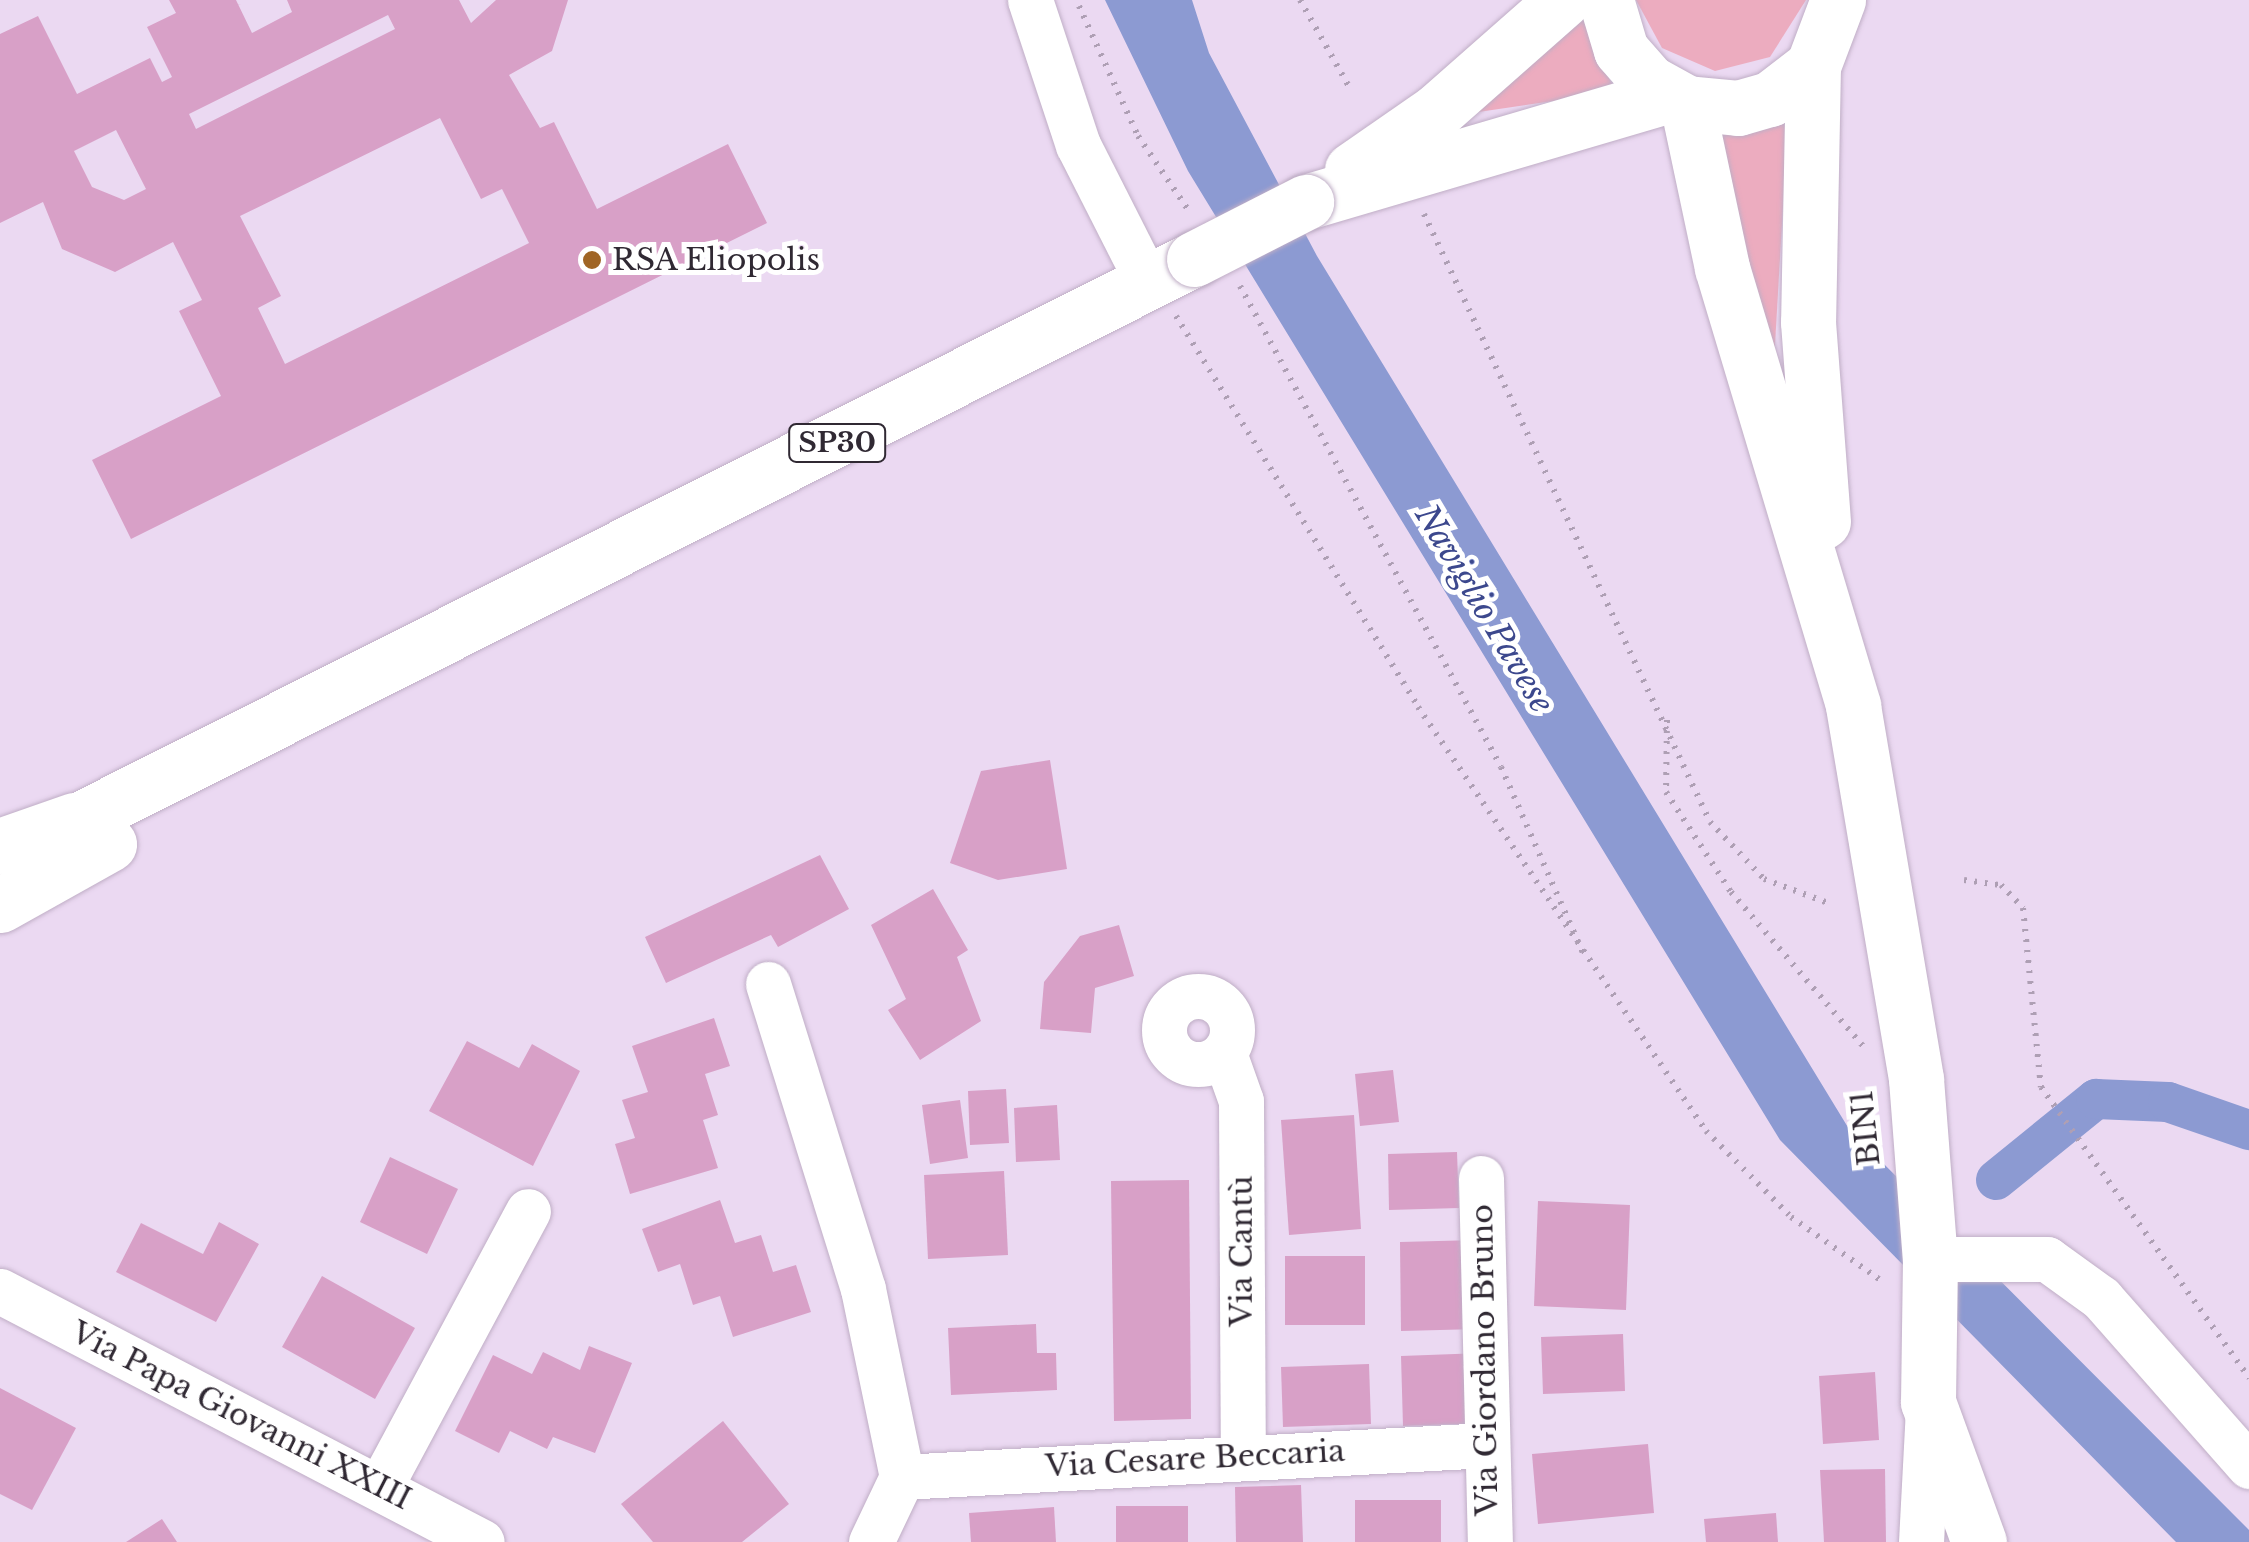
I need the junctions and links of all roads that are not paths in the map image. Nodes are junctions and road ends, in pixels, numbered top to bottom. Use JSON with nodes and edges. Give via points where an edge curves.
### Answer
{"nodes":[{"id":1,"x":1030,"y":0,"type":"edge"},
{"id":2,"x":1563,"y":0,"type":"edge"},
{"id":3,"x":1606,"y":0,"type":"edge"},
{"id":4,"x":1877,"y":0,"type":"edge"},
{"id":5,"x":1825,"y":38,"type":"edge"},
{"id":6,"x":1677,"y":99,"type":"junction"},
{"id":7,"x":1306,"y":202,"type":"junction"},
{"id":8,"x":1191,"y":258,"type":"junction"},
{"id":9,"x":525,"y":598,"type":"junction"},
{"id":10,"x":1830,"y":618,"type":"junction"},
{"id":11,"x":74,"y":820,"type":"junction"},
{"id":12,"x":0,"y":846,"type":"edge"},
{"id":13,"x":0,"y":861,"type":"edge"},
{"id":14,"x":0,"y":904,"type":"edge"},
{"id":15,"x":768,"y":984,"type":"dead end"},
{"id":16,"x":1224,"y":1053,"type":"dead end"},
{"id":17,"x":1480,"y":1178,"type":"dead end"},
{"id":18,"x":528,"y":1211,"type":"dead end"},
{"id":19,"x":1905,"y":1280,"type":"junction"},
{"id":20,"x":0,"y":1291,"type":"edge"},
{"id":21,"x":1928,"y":1402,"type":"junction"},
{"id":22,"x":1487,"y":1445,"type":"junction"},
{"id":23,"x":1243,"y":1453,"type":"junction"},
{"id":24,"x":2249,"y":1466,"type":"edge"},
{"id":25,"x":902,"y":1477,"type":"junction"},
{"id":26,"x":380,"y":1487,"type":"junction"},
{"id":27,"x":482,"y":1542,"type":"edge"},
{"id":28,"x":871,"y":1542,"type":"edge"},
{"id":29,"x":1490,"y":1542,"type":"edge"},
{"id":30,"x":1921,"y":1542,"type":"edge"},
{"id":31,"x":1979,"y":1542,"type":"edge"}],
"edges":[{"from":1,"to":8,"type":"street","via":[[1078,145]]},
{"from":2,"to":7,"type":"main road","number":"SP30","via":[[1437,111]]},
{"from":3,"to":6,"type":"main road","via":[[1620,50]]},
{"from":4,"to":5,"type":"main road"},
{"from":5,"to":6,"type":"main road","via":[[1770,99],[1738,108]]},
{"from":5,"to":10,"type":"main road","via":[[1808,322]]},
{"from":6,"to":7,"type":"main road","number":"SP30"},
{"from":6,"to":10,"type":"main road"},
{"from":7,"to":8,"type":"main road","number":"SP30","bridge":true},
{"from":8,"to":9,"type":"main road","number":"SP30"},
{"from":9,"to":11,"type":"main road","number":"SP30"},
{"from":9,"to":14,"type":"main road","number":"SP30"},
{"from":10,"to":19,"type":"main road","via":[[1916,1080]]},
{"from":11,"to":12,"type":"main road"},
{"from":11,"to":13,"type":"main road","number":"SP30"},
{"from":15,"to":25,"type":"street","via":[[862,1290]]},
{"from":16,"to":23,"type":"street","name":"Via Cantù","via":[[1241,1101]]},
{"from":17,"to":22,"type":"street","name":"Via Giordano Bruno"},
{"from":18,"to":26,"type":"street"},
{"from":19,"to":21,"type":"main road"},
{"from":19,"to":24,"type":"street","via":[[2048,1259],[2101,1298]]},
{"from":20,"to":26,"type":"street","name":"Via Papa Giovanni XXIII"},
{"from":21,"to":30,"type":"street"},
{"from":21,"to":31,"type":"main road"},
{"from":22,"to":23,"type":"street","name":"Via Cesare Beccaria"},
{"from":22,"to":29,"type":"street","name":"Via Giordano Bruno"},
{"from":23,"to":25,"type":"street","name":"Via Cesare Beccaria"},
{"from":25,"to":28,"type":"street"},
{"from":26,"to":27,"type":"street","name":"Via Papa Giovanni XXIII"}]}
